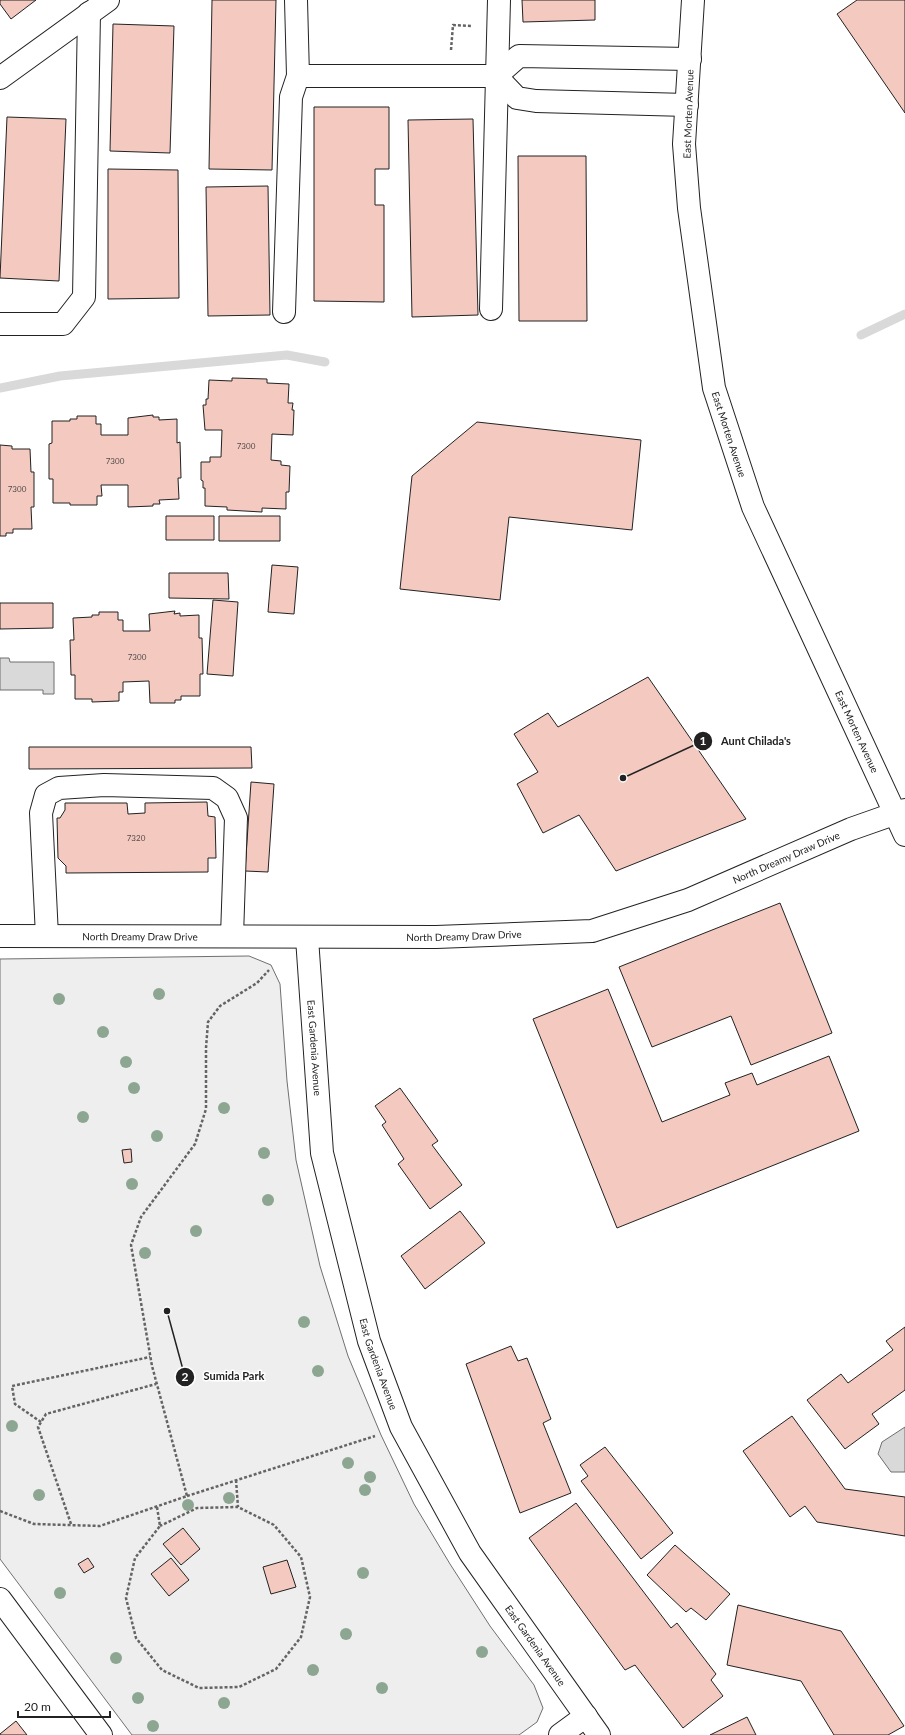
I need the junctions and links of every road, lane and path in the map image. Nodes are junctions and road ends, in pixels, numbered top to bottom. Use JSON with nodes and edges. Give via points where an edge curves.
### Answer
{"nodes":[{"id":1,"x":108,"y":0,"type":"edge"},
{"id":2,"x":296,"y":0,"type":"edge"},
{"id":3,"x":499,"y":0,"type":"edge"},
{"id":4,"x":693,"y":0,"type":"edge"},
{"id":5,"x":89,"y":13,"type":"junction"},
{"id":6,"x":473,"y":26,"type":"dead end"},
{"id":7,"x":451,"y":57,"type":"dead end"},
{"id":8,"x":690,"y":59,"type":"junction"},
{"id":9,"x":298,"y":76,"type":"junction"},
{"id":10,"x":496,"y":76,"type":"junction"},
{"id":11,"x":0,"y":78,"type":"edge"},
{"id":12,"x":687,"y":105,"type":"junction"},
{"id":13,"x":491,"y":309,"type":"dead end"},
{"id":14,"x":284,"y":312,"type":"dead end"},
{"id":15,"x":0,"y":324,"type":"edge"},
{"id":16,"x":900,"y":812,"type":"edge"},
{"id":17,"x":905,"y":835,"type":"edge"},
{"id":18,"x":0,"y":936,"type":"edge"},
{"id":19,"x":47,"y":936,"type":"junction"},
{"id":20,"x":232,"y":936,"type":"junction"},
{"id":21,"x":308,"y":938,"type":"junction"},
{"id":22,"x":269,"y":970,"type":"dead end"},
{"id":23,"x":150,"y":1357,"type":"junction"},
{"id":24,"x":156,"y":1384,"type":"junction"},
{"id":25,"x":41,"y":1422,"type":"junction"},
{"id":26,"x":376,"y":1436,"type":"dead end"},
{"id":27,"x":236,"y":1480,"type":"junction"},
{"id":28,"x":187,"y":1496,"type":"junction"},
{"id":29,"x":157,"y":1507,"type":"junction"},
{"id":30,"x":238,"y":1508,"type":"junction"},
{"id":31,"x":0,"y":1511,"type":"edge"},
{"id":32,"x":71,"y":1524,"type":"junction"},
{"id":33,"x":160,"y":1526,"type":"junction"},
{"id":34,"x":0,"y":1599,"type":"edge"},
{"id":35,"x":586,"y":1716,"type":"junction"},
{"id":36,"x":100,"y":1735,"type":"edge"},
{"id":37,"x":560,"y":1735,"type":"edge"},
{"id":38,"x":599,"y":1735,"type":"edge"}],
"edges":[{"from":1,"to":5,"type":"street"},
{"from":2,"to":9,"type":"street"},
{"from":3,"to":10,"type":"street"},
{"from":4,"to":8,"type":"street","name":"East Morten Avenue"},
{"from":5,"to":11,"type":"street"},
{"from":5,"to":15,"type":"street","via":[[84,297],[63,324]]},
{"from":6,"to":7,"type":"path","via":[[453,25]]},
{"from":8,"to":10,"type":"street","via":[[519,56]]},
{"from":8,"to":12,"type":"street","name":"East Morten Avenue"},
{"from":9,"to":10,"type":"street"},
{"from":9,"to":14,"type":"street","via":[[291,97]]},
{"from":10,"to":12,"type":"street","via":[[517,98],[536,101]]},
{"from":10,"to":13,"type":"street"},
{"from":12,"to":16,"type":"street","name":"East Morten Avenue","via":[[684,144],[689,208],[714,388],[752,507]]},
{"from":16,"to":17,"type":"street","name":"East Morten Avenue"},
{"from":16,"to":21,"type":"street","name":"North Dreamy Draw Drive","via":[[851,830],[688,900],[592,931],[451,937]]},
{"from":18,"to":19,"type":"street","name":"North Dreamy Draw Drive"},
{"from":19,"to":20,"type":"street","name":"North Dreamy Draw Drive"},
{"from":19,"to":20,"type":"street","via":[[41,813],[46,796],[59,788],[104,785],[213,788],[227,798],[236,818]]},
{"from":20,"to":21,"type":"street","name":"North Dreamy Draw Drive"},
{"from":21,"to":35,"type":"street","name":"East Gardenia Avenue","via":[[322,1153],[370,1341],[401,1427],[470,1553]]},
{"from":22,"to":23,"type":"path","via":[[257,983],[220,1006],[208,1022],[206,1109],[195,1144],[142,1217],[131,1246]]},
{"from":23,"to":24,"type":"path"},
{"from":23,"to":25,"type":"path","via":[[12,1386],[15,1404]]},
{"from":24,"to":25,"type":"path","via":[[46,1414]]},
{"from":24,"to":28,"type":"path"},
{"from":25,"to":32,"type":"path","via":[[38,1427]]},
{"from":26,"to":27,"type":"path"},
{"from":27,"to":28,"type":"path"},
{"from":27,"to":30,"type":"path"},
{"from":28,"to":29,"type":"path"},
{"from":29,"to":32,"type":"path","via":[[100,1526]]},
{"from":29,"to":33,"type":"path"},
{"from":30,"to":33,"type":"path","via":[[197,1508]]},
{"from":30,"to":33,"type":"path","via":[[274,1525],[301,1557],[310,1597],[301,1637],[276,1669],[239,1687],[198,1688],[162,1670],[136,1638],[126,1598],[135,1558]]},
{"from":31,"to":32,"type":"path","via":[[34,1524]]},
{"from":34,"to":36,"type":"street"},
{"from":35,"to":37,"type":"street"},
{"from":35,"to":38,"type":"street","name":"East Gardenia Avenue"}]}
